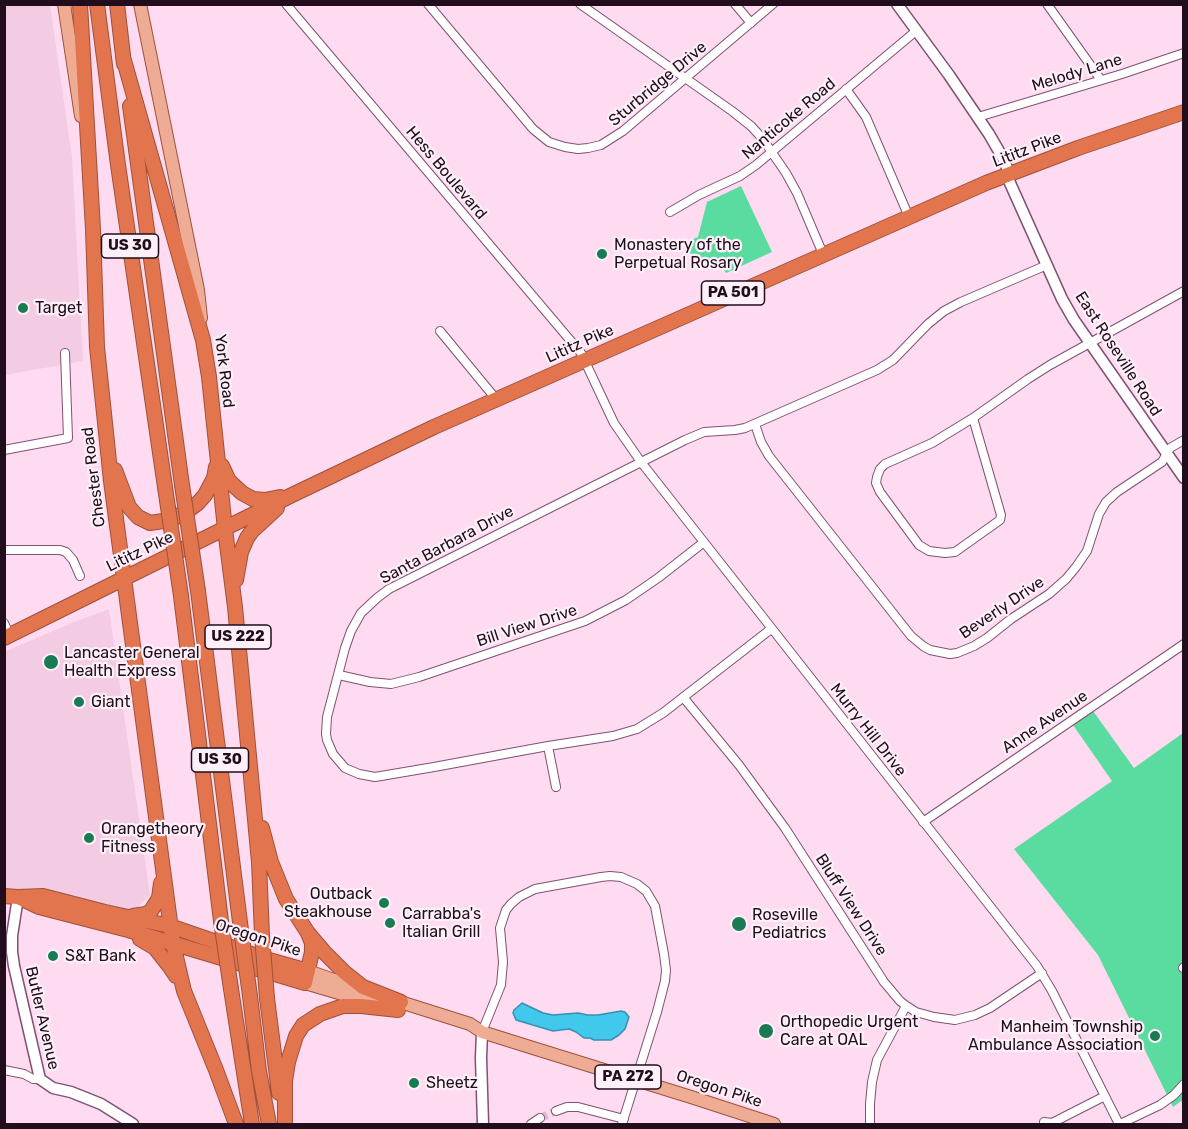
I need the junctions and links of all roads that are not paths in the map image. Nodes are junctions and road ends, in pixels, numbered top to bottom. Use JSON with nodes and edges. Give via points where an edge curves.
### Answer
{"nodes":[{"id":1,"x":64,"y":4,"type":"edge"},
{"id":2,"x":80,"y":4,"type":"edge"},
{"id":3,"x":97,"y":4,"type":"edge"},
{"id":4,"x":117,"y":4,"type":"edge"},
{"id":5,"x":140,"y":4,"type":"edge"},
{"id":6,"x":286,"y":4,"type":"edge"},
{"id":7,"x":428,"y":4,"type":"edge"},
{"id":8,"x":580,"y":4,"type":"edge"},
{"id":9,"x":735,"y":4,"type":"edge"},
{"id":10,"x":773,"y":4,"type":"edge"},
{"id":11,"x":897,"y":4,"type":"edge"},
{"id":12,"x":1047,"y":4,"type":"edge"},
{"id":13,"x":751,"y":23,"type":"junction"},
{"id":14,"x":916,"y":31,"type":"junction"},
{"id":15,"x":1184,"y":53,"type":"edge"},
{"id":16,"x":123,"y":57,"type":"junction"},
{"id":17,"x":685,"y":79,"type":"junction"},
{"id":18,"x":1101,"y":80,"type":"junction"},
{"id":19,"x":846,"y":89,"type":"junction"},
{"id":20,"x":1184,"y":112,"type":"edge"},
{"id":21,"x":978,"y":117,"type":"junction"},
{"id":22,"x":773,"y":152,"type":"junction"},
{"id":23,"x":89,"y":167,"type":"junction"},
{"id":24,"x":1007,"y":174,"type":"junction"},
{"id":25,"x":670,"y":212,"type":"dead end"},
{"id":26,"x":909,"y":217,"type":"junction"},
{"id":27,"x":823,"y":254,"type":"junction"},
{"id":28,"x":1047,"y":265,"type":"junction"},
{"id":29,"x":1184,"y":291,"type":"edge"},
{"id":30,"x":440,"y":331,"type":"dead end"},
{"id":31,"x":203,"y":340,"type":"junction"},
{"id":32,"x":1089,"y":342,"type":"junction"},
{"id":33,"x":65,"y":353,"type":"dead end"},
{"id":34,"x":584,"y":360,"type":"junction"},
{"id":35,"x":496,"y":399,"type":"junction"},
{"id":36,"x":973,"y":418,"type":"junction"},
{"id":37,"x":755,"y":424,"type":"junction"},
{"id":38,"x":1184,"y":440,"type":"edge"},
{"id":39,"x":106,"y":442,"type":"junction"},
{"id":40,"x":4,"y":450,"type":"edge"},
{"id":41,"x":218,"y":450,"type":"junction"},
{"id":42,"x":1167,"y":454,"type":"junction"},
{"id":43,"x":641,"y":462,"type":"junction"},
{"id":44,"x":1184,"y":478,"type":"edge"},
{"id":45,"x":292,"y":495,"type":"junction"},
{"id":46,"x":225,"y":529,"type":"junction"},
{"id":47,"x":118,"y":538,"type":"junction"},
{"id":48,"x":704,"y":542,"type":"junction"},
{"id":49,"x":4,"y":550,"type":"edge"},
{"id":50,"x":80,"y":576,"type":"dead end"},
{"id":51,"x":123,"y":580,"type":"junction"},
{"id":52,"x":105,"y":587,"type":"junction"},
{"id":53,"x":235,"y":607,"type":"junction"},
{"id":54,"x":771,"y":629,"type":"junction"},
{"id":55,"x":6,"y":632,"type":"edge"},
{"id":56,"x":1184,"y":644,"type":"edge"},
{"id":57,"x":339,"y":675,"type":"junction"},
{"id":58,"x":683,"y":697,"type":"junction"},
{"id":59,"x":248,"y":746,"type":"junction"},
{"id":60,"x":548,"y":746,"type":"junction"},
{"id":61,"x":556,"y":787,"type":"dead end"},
{"id":62,"x":923,"y":822,"type":"junction"},
{"id":63,"x":161,"y":851,"type":"junction"},
{"id":64,"x":11,"y":896,"type":"edge"},
{"id":65,"x":127,"y":924,"type":"junction"},
{"id":66,"x":170,"y":926,"type":"junction"},
{"id":67,"x":308,"y":933,"type":"junction"},
{"id":68,"x":173,"y":944,"type":"junction"},
{"id":69,"x":1042,"y":973,"type":"junction"},
{"id":70,"x":306,"y":977,"type":"junction"},
{"id":71,"x":184,"y":991,"type":"junction"},
{"id":72,"x":400,"y":1006,"type":"junction"},
{"id":73,"x":906,"y":1006,"type":"junction"},
{"id":74,"x":482,"y":1032,"type":"junction"},
{"id":75,"x":4,"y":1070,"type":"edge"},
{"id":76,"x":40,"y":1079,"type":"junction"},
{"id":77,"x":635,"y":1080,"type":"junction"},
{"id":78,"x":1182,"y":1088,"type":"edge"},
{"id":79,"x":1105,"y":1096,"type":"junction"},
{"id":80,"x":556,"y":1111,"type":"tunnel mouth"},
{"id":81,"x":540,"y":1118,"type":"dead end"},
{"id":82,"x":623,"y":1122,"type":"edge"},
{"id":83,"x":1044,"y":1122,"type":"dead end"},
{"id":84,"x":133,"y":1125,"type":"edge"},
{"id":85,"x":236,"y":1125,"type":"edge"},
{"id":86,"x":252,"y":1125,"type":"edge"},
{"id":87,"x":268,"y":1125,"type":"edge"},
{"id":88,"x":284,"y":1125,"type":"edge"},
{"id":89,"x":483,"y":1125,"type":"edge"},
{"id":90,"x":531,"y":1125,"type":"edge"},
{"id":91,"x":774,"y":1125,"type":"edge"},
{"id":92,"x":870,"y":1125,"type":"edge"},
{"id":93,"x":1119,"y":1125,"type":"edge"}],
"edges":[{"from":1,"to":23,"type":"main road","name":"Chester Road"},
{"from":2,"to":23,"type":"highway"},
{"from":3,"to":86,"type":"highway","number":"US 30","bridge":true},
{"from":4,"to":16,"type":"highway","number":"US 30"},
{"from":5,"to":31,"type":"main road","name":"York Road","via":[[198,290]]},
{"from":6,"to":34,"type":"street","name":"Hess Boulevard"},
{"from":7,"to":17,"type":"street","name":"Sturbridge Drive","via":[[533,129],[557,145],[578,149],[601,145]]},
{"from":8,"to":17,"type":"street"},
{"from":9,"to":13,"type":"street"},
{"from":10,"to":13,"type":"street","name":"Sturbridge Drive"},
{"from":11,"to":14,"type":"street","name":"East Roseville Road"},
{"from":12,"to":18,"type":"street"},
{"from":13,"to":17,"type":"street","name":"Sturbridge Drive"},
{"from":14,"to":19,"type":"street","name":"Nanticoke Road"},
{"from":14,"to":21,"type":"street","name":"East Roseville Road"},
{"from":15,"to":18,"type":"street","name":"Melody Lane"},
{"from":16,"to":31,"type":"highway"},
{"from":16,"to":87,"type":"highway","number":"US 30","bridge":true},
{"from":17,"to":22,"type":"street","via":[[751,126]]},
{"from":18,"to":21,"type":"street","name":"Melody Lane"},
{"from":19,"to":22,"type":"street","name":"Nanticoke Road"},
{"from":19,"to":26,"type":"street","via":[[866,117]]},
{"from":20,"to":24,"type":"highway","name":"Lititz Pike","number":"PA 501"},
{"from":21,"to":24,"type":"street","name":"East Roseville Road","via":[[1004,160]]},
{"from":22,"to":25,"type":"street","name":"Nanticoke Road","via":[[740,176]]},
{"from":22,"to":27,"type":"street"},
{"from":23,"to":39,"type":"highway","name":"Chester Road"},
{"from":24,"to":26,"type":"highway","name":"Lititz Pike","number":"PA 501"},
{"from":24,"to":28,"type":"street","name":"East Roseville Road"},
{"from":26,"to":27,"type":"highway","name":"Lititz Pike","number":"PA 501"},
{"from":27,"to":34,"type":"highway","name":"Lititz Pike","number":"PA 501"},
{"from":28,"to":32,"type":"street","name":"East Roseville Road","via":[[1062,299]]},
{"from":28,"to":37,"type":"street","name":"Santa Barbara Drive","via":[[945,311],[877,370]]},
{"from":29,"to":32,"type":"street"},
{"from":30,"to":35,"type":"street"},
{"from":31,"to":41,"type":"highway","name":"York Road"},
{"from":32,"to":36,"type":"street"},
{"from":32,"to":42,"type":"street","name":"East Roseville Road"},
{"from":33,"to":40,"type":"street","via":[[68,438]]},
{"from":34,"to":35,"type":"highway","name":"Lititz Pike","number":"PA 501"},
{"from":34,"to":43,"type":"street","name":"Murry Hill Drive","via":[[614,423]]},
{"from":35,"to":45,"type":"highway","name":"Lititz Pike","number":"PA 501"},
{"from":36,"to":36,"type":"street","via":[[1000,520],[955,552],[929,551],[919,545],[880,492],[877,477],[885,464],[932,443]]},
{"from":37,"to":42,"type":"street","name":"Beverly Drive","via":[[769,456],[911,636],[930,650],[950,654],[987,638],[1066,579],[1087,551],[1107,502],[1162,462]]},
{"from":37,"to":43,"type":"street","name":"Santa Barbara Drive","via":[[700,433]]},
{"from":38,"to":42,"type":"street","name":"Beverly Drive"},
{"from":39,"to":41,"type":"highway","via":[[124,498],[138,517],[150,523],[170,520],[198,503],[214,478]]},
{"from":39,"to":47,"type":"highway","name":"Chester Road"},
{"from":41,"to":45,"type":"highway","via":[[225,473],[242,494],[265,500]]},
{"from":41,"to":46,"type":"highway","name":"York Road"},
{"from":42,"to":44,"type":"street","name":"East Roseville Road"},
{"from":43,"to":48,"type":"street","name":"Murry Hill Drive"},
{"from":43,"to":57,"type":"street","name":"Santa Barbara Drive","via":[[377,598],[361,613],[351,631]]},
{"from":45,"to":46,"type":"highway","name":"Lititz Pike","number":"PA 501"},
{"from":45,"to":53,"type":"highway","via":[[247,538],[238,565]]},
{"from":46,"to":51,"type":"highway","name":"Lititz Pike"},
{"from":46,"to":53,"type":"highway","name":"York Road","number":"US 222"},
{"from":47,"to":51,"type":"highway","name":"Chester Road"},
{"from":47,"to":52,"type":"highway","via":[[114,565]]},
{"from":48,"to":54,"type":"street","name":"Murry Hill Drive"},
{"from":48,"to":57,"type":"street","name":"Bill View Drive","via":[[626,600],[585,621],[391,684]]},
{"from":49,"to":50,"type":"street","via":[[66,552]]},
{"from":51,"to":52,"type":"highway","name":"Lititz Pike"},
{"from":51,"to":63,"type":"highway","name":"Chester Road"},
{"from":52,"to":55,"type":"highway","name":"Lititz Pike"},
{"from":53,"to":59,"type":"highway","name":"York Road","number":"US 222"},
{"from":54,"to":58,"type":"street","name":"Santa Barbara Drive"},
{"from":54,"to":62,"type":"street","name":"Murry Hill Drive"},
{"from":56,"to":62,"type":"street","name":"Anne Avenue"},
{"from":57,"to":60,"type":"street","name":"Santa Barbara Drive","via":[[326,734],[333,754],[350,771],[383,776]]},
{"from":58,"to":60,"type":"street","name":"Santa Barbara Drive","via":[[637,729]]},
{"from":58,"to":73,"type":"street","name":"Bluff View Drive","via":[[772,809],[884,982]]},
{"from":59,"to":67,"type":"highway","via":[[271,862],[286,899]]},
{"from":59,"to":88,"type":"highway","number":"US 222","bridge":true,"via":[[267,998]]},
{"from":60,"to":61,"type":"street"},
{"from":62,"to":69,"type":"street","name":"Murry Hill Drive"},
{"from":63,"to":65,"type":"highway","via":[[161,890],[155,905]]},
{"from":63,"to":66,"type":"highway","name":"Chester Road"},
{"from":64,"to":65,"type":"highway","name":"Oregon Pike","via":[[43,896]]},
{"from":64,"to":76,"type":"street","name":"Butler Avenue","via":[[14,966]]},
{"from":65,"to":66,"type":"highway","name":"Oregon Pike","number":"PA 272"},
{"from":65,"to":68,"type":"highway","name":"Oregon Pike","number":"PA 272"},
{"from":65,"to":71,"type":"highway","via":[[171,966]]},
{"from":66,"to":68,"type":"highway","name":"Chester Road"},
{"from":66,"to":70,"type":"highway","name":"Oregon Pike","number":"PA 272"},
{"from":67,"to":70,"type":"highway","via":[[312,952]]},
{"from":67,"to":72,"type":"highway","via":[[344,972]]},
{"from":68,"to":70,"type":"highway","name":"Oregon Pike","number":"PA 272"},
{"from":68,"to":71,"type":"highway","name":"Chester Road"},
{"from":69,"to":73,"type":"street","name":"Bluff View Drive","via":[[990,1008],[955,1020],[925,1015]]},
{"from":69,"to":79,"type":"street","name":"Murry Hill Drive"},
{"from":70,"to":72,"type":"main road","name":"Oregon Pike","number":"PA 272"},
{"from":71,"to":85,"type":"highway"},
{"from":72,"to":74,"type":"main road","name":"Oregon Pike","number":"PA 272","via":[[469,1032]]},
{"from":72,"to":88,"type":"highway","via":[[344,1006],[303,1025],[288,1062]]},
{"from":73,"to":92,"type":"street","via":[[877,1060]]},
{"from":74,"to":77,"type":"main road","name":"Oregon Pike","number":"PA 272"},
{"from":74,"to":77,"type":"street","via":[[501,985],[500,928],[511,904],[535,889],[606,876],[627,879],[646,891],[655,906],[666,970],[660,1003]]},
{"from":74,"to":89,"type":"street"},
{"from":75,"to":76,"type":"street"},
{"from":76,"to":84,"type":"street","name":"Butler Avenue","via":[[53,1088],[101,1104]]},
{"from":77,"to":82,"type":"street"},
{"from":77,"to":91,"type":"main road","name":"Oregon Pike","number":"PA 272"},
{"from":78,"to":93,"type":"street","via":[[1160,1105]]},
{"from":79,"to":83,"type":"street","via":[[1052,1124]]},
{"from":79,"to":93,"type":"street","name":"Murry Hill Drive"},
{"from":80,"to":82,"type":"street","via":[[578,1107]]},
{"from":81,"to":90,"type":"street"}]}
